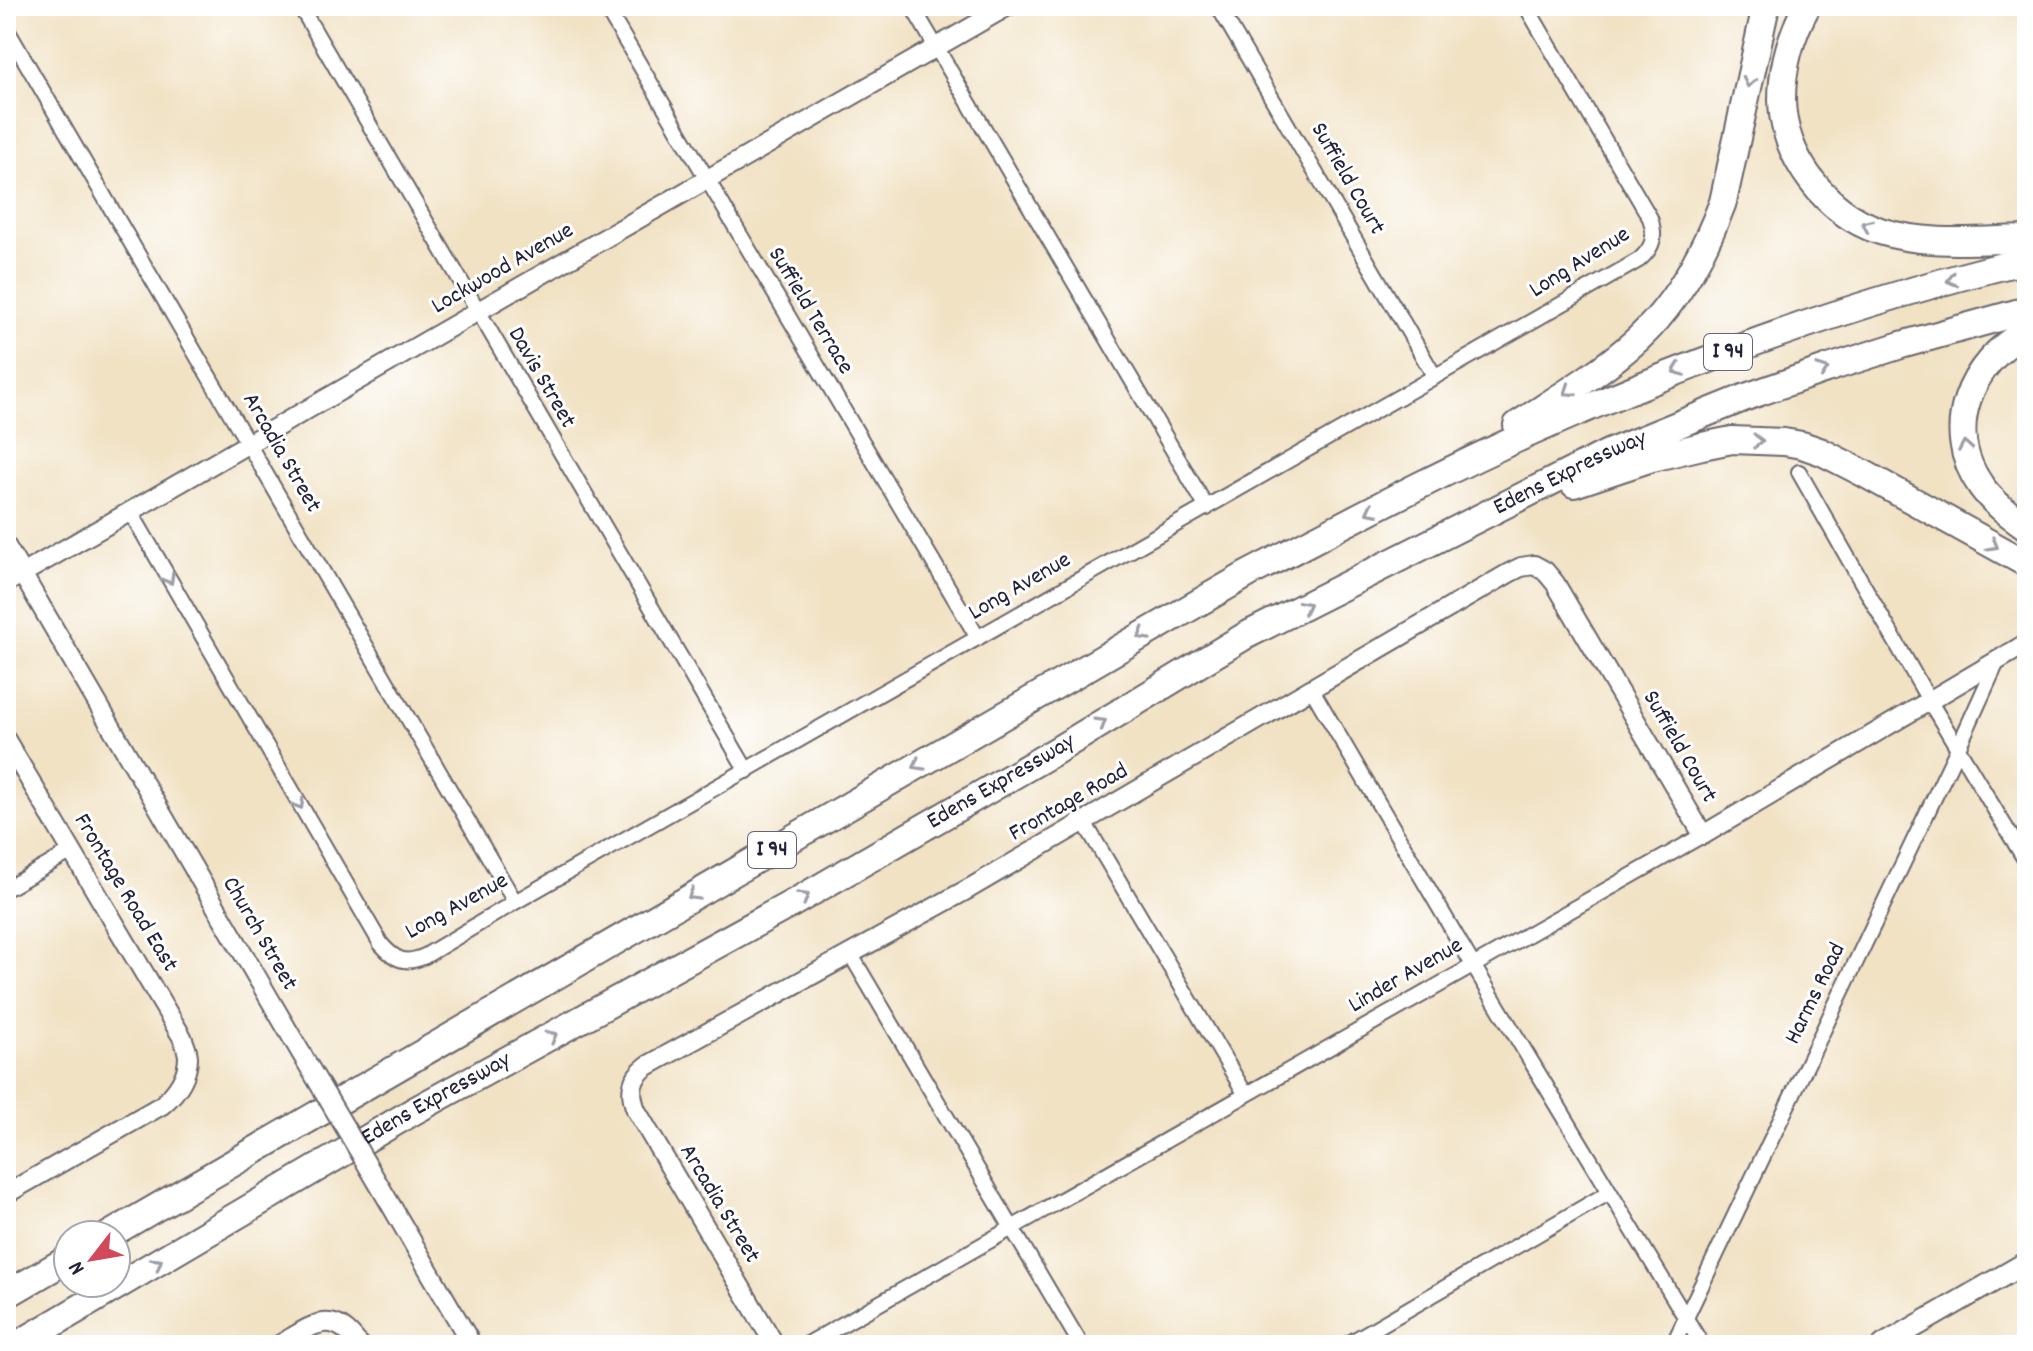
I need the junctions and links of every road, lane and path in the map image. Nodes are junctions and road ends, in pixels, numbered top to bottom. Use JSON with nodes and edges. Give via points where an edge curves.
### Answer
{"nodes":[{"id":1,"x":300,"y":6,"type":"edge"},
{"id":2,"x":605,"y":6,"type":"edge"},
{"id":3,"x":912,"y":6,"type":"edge"},
{"id":4,"x":1008,"y":6,"type":"edge"},
{"id":5,"x":1218,"y":6,"type":"edge"},
{"id":6,"x":1526,"y":6,"type":"edge"},
{"id":7,"x":1766,"y":6,"type":"edge"},
{"id":8,"x":1807,"y":6,"type":"edge"},
{"id":9,"x":6,"y":28,"type":"edge"},
{"id":10,"x":936,"y":47,"type":"junction"},
{"id":11,"x":707,"y":179,"type":"junction"},
{"id":12,"x":2027,"y":239,"type":"edge"},
{"id":13,"x":2027,"y":260,"type":"edge"},
{"id":14,"x":2027,"y":310,"type":"edge"},
{"id":15,"x":477,"y":312,"type":"junction"},
{"id":16,"x":2027,"y":331,"type":"edge"},
{"id":17,"x":1435,"y":377,"type":"junction"},
{"id":18,"x":248,"y":443,"type":"junction"},
{"id":19,"x":1799,"y":472,"type":"dead end"},
{"id":20,"x":1441,"y":475,"type":"junction"},
{"id":21,"x":1207,"y":508,"type":"junction"},
{"id":22,"x":1495,"y":510,"type":"junction"},
{"id":23,"x":130,"y":511,"type":"junction"},
{"id":24,"x":2027,"y":527,"type":"edge"},
{"id":25,"x":6,"y":546,"type":"edge"},
{"id":26,"x":2027,"y":564,"type":"edge"},
{"id":27,"x":1534,"y":565,"type":"joint"},
{"id":28,"x":14,"y":578,"type":"edge"},
{"id":29,"x":978,"y":638,"type":"junction"},
{"id":30,"x":2027,"y":643,"type":"edge"},
{"id":31,"x":1997,"y":662,"type":"junction"},
{"id":32,"x":1311,"y":688,"type":"junction"},
{"id":33,"x":1930,"y":702,"type":"junction"},
{"id":34,"x":6,"y":740,"type":"edge"},
{"id":35,"x":1958,"y":748,"type":"junction"},
{"id":36,"x":747,"y":771,"type":"junction"},
{"id":37,"x":1084,"y":822,"type":"junction"},
{"id":38,"x":1703,"y":835,"type":"junction"},
{"id":39,"x":72,"y":851,"type":"junction"},
{"id":40,"x":2027,"y":863,"type":"edge"},
{"id":41,"x":6,"y":889,"type":"edge"},
{"id":42,"x":515,"y":902,"type":"junction"},
{"id":43,"x":851,"y":955,"type":"junction"},
{"id":44,"x":1473,"y":965,"type":"junction"},
{"id":45,"x":632,"y":1084,"type":"joint"},
{"id":46,"x":1246,"y":1095,"type":"junction"},
{"id":47,"x":1610,"y":1192,"type":"junction"},
{"id":48,"x":6,"y":1194,"type":"edge"},
{"id":49,"x":132,"y":1222,"type":"edge"},
{"id":50,"x":1013,"y":1229,"type":"junction"},
{"id":51,"x":2027,"y":1262,"type":"edge"},
{"id":52,"x":52,"y":1268,"type":"edge"},
{"id":53,"x":6,"y":1295,"type":"edge"},
{"id":54,"x":1686,"y":1317,"type":"junction"},
{"id":55,"x":17,"y":1345,"type":"edge"},
{"id":56,"x":279,"y":1345,"type":"edge"},
{"id":57,"x":359,"y":1345,"type":"edge"},
{"id":58,"x":472,"y":1345,"type":"edge"},
{"id":59,"x":775,"y":1345,"type":"edge"},
{"id":60,"x":806,"y":1345,"type":"edge"},
{"id":61,"x":1081,"y":1345,"type":"edge"},
{"id":62,"x":1346,"y":1345,"type":"edge"},
{"id":63,"x":1673,"y":1345,"type":"edge"},
{"id":64,"x":1702,"y":1345,"type":"edge"},
{"id":65,"x":1883,"y":1345,"type":"edge"}],
"edges":[{"from":1,"to":15,"type":"street","name":"Davis Street"},
{"from":2,"to":11,"type":"street","name":"Suffield Terrace"},
{"from":3,"to":10,"type":"street"},
{"from":4,"to":10,"type":"street","name":"Lockwood Avenue"},
{"from":5,"to":17,"type":"street","name":"Suffield Court"},
{"from":6,"to":17,"type":"street","name":"Long Avenue","via":[[1650,218],[1654,241],[1639,260]]},
{"from":7,"to":20,"type":"highway","one_way":true,"via":[[1723,202],[1677,293],[1613,360]]},
{"from":12,"to":8,"type":"highway","one_way":true,"via":[[1897,236],[1845,214],[1818,189],[1798,157],[1782,104],[1789,47]]},
{"from":9,"to":18,"type":"street","name":"Arcadia Street"},
{"from":10,"to":11,"type":"street","name":"Lockwood Avenue"},
{"from":10,"to":21,"type":"street"},
{"from":11,"to":15,"type":"street","name":"Lockwood Avenue"},
{"from":11,"to":29,"type":"street","name":"Suffield Terrace"},
{"from":13,"to":20,"type":"highway","name":"Edens Expressway","number":"I 94","one_way":true,"via":[[1845,312],[1682,368]]},
{"from":22,"to":14,"type":"highway","name":"Edens Expressway","number":"I 94","one_way":true,"via":[[1608,453],[1746,397]]},
{"from":15,"to":18,"type":"street","name":"Lockwood Avenue"},
{"from":15,"to":36,"type":"street","name":"Davis Street"},
{"from":24,"to":16,"type":"highway","one_way":true,"via":[[1980,485],[1963,436],[1972,385],[2003,347]]},
{"from":17,"to":21,"type":"street","name":"Long Avenue"},
{"from":18,"to":23,"type":"street","name":"Lockwood Avenue"},
{"from":18,"to":42,"type":"street","name":"Arcadia Street"},
{"from":19,"to":33,"type":"street"},
{"from":20,"to":49,"type":"highway","name":"Edens Expressway","number":"I 94","one_way":true,"via":[[1248,574]]},
{"from":21,"to":29,"type":"street","name":"Long Avenue"},
{"from":22,"to":26,"type":"highway","one_way":true,"via":[[1702,446],[1732,440],[1784,442],[1822,452]]},
{"from":55,"to":22,"type":"highway","name":"Edens Expressway","number":"I 94","one_way":true,"via":[[414,1111],[807,895],[1245,636]]},
{"from":23,"to":28,"type":"street","name":"Lockwood Avenue"},
{"from":23,"to":42,"type":"street","name":"Long Avenue","one_way":true,"via":[[390,955],[413,962]]},
{"from":25,"to":28,"type":"street","name":"Church Street"},
{"from":27,"to":32,"type":"street","name":"Frontage Road","via":[[1509,573]]},
{"from":27,"to":38,"type":"street","name":"Suffield Court","via":[[1555,583]]},
{"from":28,"to":58,"type":"street","name":"Church Street","bridge":true},
{"from":29,"to":36,"type":"street","name":"Long Avenue"},
{"from":30,"to":31,"type":"street","name":"Linder Avenue"},
{"from":31,"to":33,"type":"street","name":"Linder Avenue"},
{"from":31,"to":35,"type":"street","name":"Harms Road"},
{"from":32,"to":37,"type":"street","name":"Frontage Road"},
{"from":32,"to":44,"type":"street"},
{"from":33,"to":35,"type":"street"},
{"from":33,"to":38,"type":"street","name":"Linder Avenue"},
{"from":34,"to":39,"type":"street","name":"Frontage Road East"},
{"from":35,"to":40,"type":"street"},
{"from":35,"to":54,"type":"street","name":"Harms Road"},
{"from":36,"to":42,"type":"street","name":"Long Avenue"},
{"from":37,"to":43,"type":"street","name":"Frontage Road"},
{"from":37,"to":46,"type":"street"},
{"from":38,"to":44,"type":"street","name":"Linder Avenue"},
{"from":39,"to":41,"type":"street"},
{"from":39,"to":48,"type":"street","name":"Frontage Road East","via":[[182,1037],[188,1056],[176,1092],[162,1105]]},
{"from":43,"to":45,"type":"street","name":"Frontage Road","via":[[647,1066]]},
{"from":43,"to":50,"type":"street"},
{"from":44,"to":46,"type":"street","name":"Linder Avenue"},
{"from":44,"to":47,"type":"street"},
{"from":45,"to":59,"type":"street","name":"Arcadia Street","via":[[636,1110]]},
{"from":46,"to":50,"type":"street","name":"Linder Avenue"},
{"from":47,"to":54,"type":"street"},
{"from":47,"to":62,"type":"street"},
{"from":50,"to":60,"type":"street","name":"Linder Avenue"},
{"from":50,"to":61,"type":"street"},
{"from":51,"to":65,"type":"main road"},
{"from":52,"to":53,"type":"highway"},
{"from":54,"to":63,"type":"street","name":"Harms Road"},
{"from":54,"to":64,"type":"street"},
{"from":56,"to":57,"type":"street","via":[[308,1328],[333,1322]]}]}
